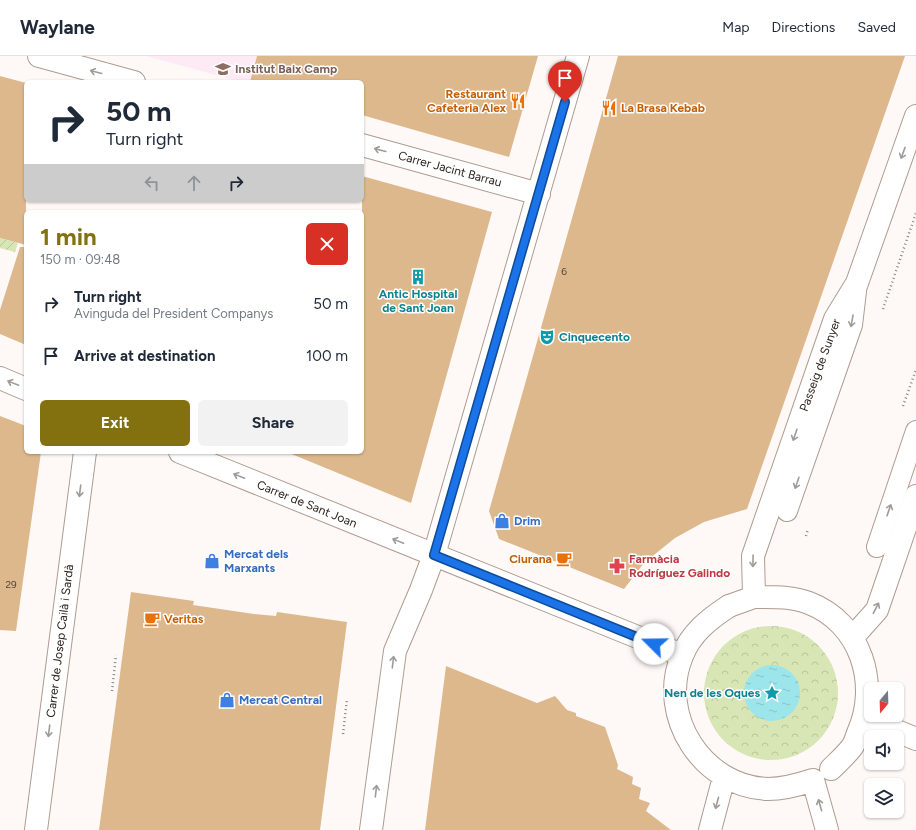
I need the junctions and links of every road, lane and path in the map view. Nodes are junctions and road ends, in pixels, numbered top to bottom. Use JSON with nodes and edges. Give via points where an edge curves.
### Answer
{"nodes":[{"id":1,"x":39,"y":56,"type":"edge"},
{"id":2,"x":578,"y":56,"type":"edge"},
{"id":3,"x":127,"y":80,"type":"edge"},
{"id":4,"x":916,"y":116,"type":"edge"},
{"id":5,"x":364,"y":146,"type":"edge"},
{"id":6,"x":539,"y":194,"type":"junction"},
{"id":7,"x":856,"y":283,"type":"junction"},
{"id":8,"x":0,"y":378,"type":"edge"},
{"id":9,"x":24,"y":388,"type":"edge"},
{"id":10,"x":916,"y":431,"type":"edge"},
{"id":11,"x":85,"y":454,"type":"edge"},
{"id":12,"x":185,"y":454,"type":"edge"},
{"id":13,"x":916,"y":496,"type":"edge"},
{"id":14,"x":787,"y":511,"type":"dead end"},
{"id":15,"x":877,"y":547,"type":"dead end"},
{"id":16,"x":434,"y":555,"type":"junction"},
{"id":17,"x":754,"y":597,"type":"junction"},
{"id":18,"x":852,"y":638,"type":"junction"},
{"id":19,"x":116,"y":655,"type":"dead end"},
{"id":20,"x":682,"y":655,"type":"junction"},
{"id":21,"x":868,"y":682,"type":"edge"},
{"id":22,"x":112,"y":691,"type":"dead end"},
{"id":23,"x":348,"y":699,"type":"dead end"},
{"id":24,"x":864,"y":720,"type":"edge"},
{"id":25,"x":875,"y":722,"type":"edge"},
{"id":26,"x":343,"y":734,"type":"dead end"},
{"id":27,"x":916,"y":739,"type":"edge"},
{"id":28,"x":822,"y":775,"type":"junction"},
{"id":29,"x":724,"y":776,"type":"junction"},
{"id":30,"x":36,"y":830,"type":"edge"},
{"id":31,"x":371,"y":830,"type":"edge"},
{"id":32,"x":710,"y":830,"type":"edge"},
{"id":33,"x":827,"y":830,"type":"edge"}],
"edges":[{"from":3,"to":1,"type":"street","one_way":true},
{"from":2,"to":6,"type":"street"},
{"from":4,"to":7,"type":"street","name":"Passeig de Sunyer","one_way":true},
{"from":6,"to":5,"type":"street","name":"Carrer Jacint Barrau","one_way":true},
{"from":6,"to":16,"type":"street"},
{"from":7,"to":14,"type":"lane","one_way":true,"via":[[852,325]]},
{"from":7,"to":17,"type":"street","name":"Passeig de Sunyer","one_way":true,"via":[[835,319],[753,556]]},
{"from":9,"to":8,"type":"street","one_way":true},
{"from":15,"to":10,"type":"lane","one_way":true},
{"from":11,"to":30,"type":"street","name":"Carrer de Josep Cailà i Sardà","one_way":true},
{"from":16,"to":12,"type":"street","name":"Carrer de Sant Joan","one_way":true},
{"from":18,"to":13,"type":"street","one_way":true,"via":[[876,610]]},
{"from":16,"to":20,"type":"street","name":"Carrer de Sant Joan"},
{"from":31,"to":16,"type":"street","one_way":true,"via":[[395,651]]},
{"from":17,"to":18,"type":"street","via":[[782,596],[809,603],[833,617]]},
{"from":17,"to":20,"type":"street","via":[[729,606],[710,618],[694,635]]},
{"from":18,"to":21,"type":"street","via":[[860,652]]},
{"from":19,"to":22,"type":"path"},
{"from":20,"to":29,"type":"street","via":[[675,683],[681,725],[686,738],[703,760]]},
{"from":23,"to":26,"type":"path"},
{"from":24,"to":28,"type":"street","via":[[852,746]]},
{"from":25,"to":27,"type":"street"},
{"from":28,"to":29,"type":"street","via":[[791,787],[768,789],[745,785]]},
{"from":33,"to":28,"type":"street","one_way":true},
{"from":29,"to":32,"type":"street","one_way":true}]}
